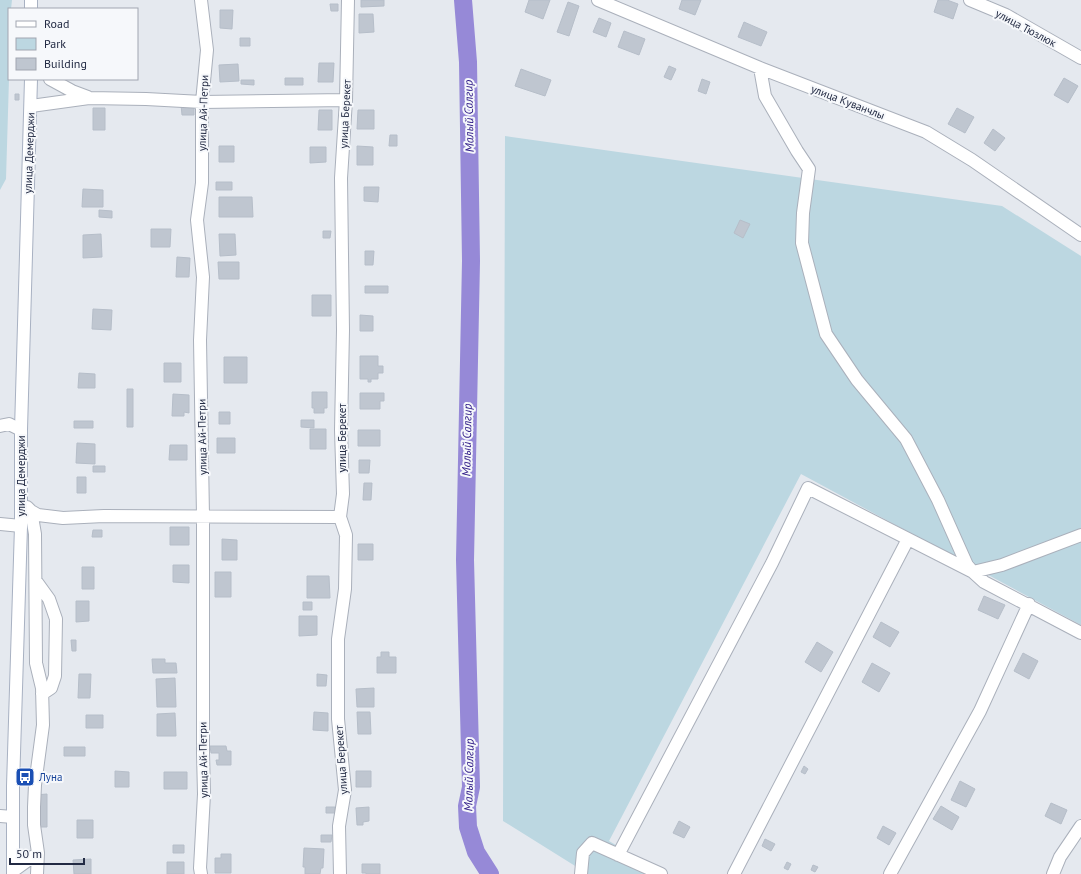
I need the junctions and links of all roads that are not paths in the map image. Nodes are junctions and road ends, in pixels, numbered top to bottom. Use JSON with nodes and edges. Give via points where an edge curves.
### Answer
{"nodes":[{"id":1,"x":201,"y":0,"type":"edge"},
{"id":2,"x":348,"y":0,"type":"edge"},
{"id":3,"x":598,"y":0,"type":"edge"},
{"id":4,"x":970,"y":0,"type":"edge"},
{"id":5,"x":1081,"y":58,"type":"edge"},
{"id":6,"x":760,"y":68,"type":"junction"},
{"id":7,"x":31,"y":80,"type":"edge"},
{"id":8,"x":52,"y":80,"type":"edge"},
{"id":9,"x":89,"y":98,"type":"junction"},
{"id":10,"x":346,"y":100,"type":"junction"},
{"id":11,"x":202,"y":102,"type":"junction"},
{"id":12,"x":31,"y":106,"type":"junction"},
{"id":13,"x":1081,"y":235,"type":"edge"},
{"id":14,"x":0,"y":426,"type":"edge"},
{"id":15,"x":21,"y":430,"type":"junction"},
{"id":16,"x":21,"y":500,"type":"junction"},
{"id":17,"x":31,"y":511,"type":"junction"},
{"id":18,"x":203,"y":516,"type":"junction"},
{"id":19,"x":340,"y":517,"type":"junction"},
{"id":20,"x":0,"y":524,"type":"edge"},
{"id":21,"x":22,"y":526,"type":"junction"},
{"id":22,"x":1081,"y":535,"type":"edge"},
{"id":23,"x":908,"y":539,"type":"junction"},
{"id":24,"x":973,"y":572,"type":"junction"},
{"id":25,"x":36,"y":581,"type":"junction"},
{"id":26,"x":1029,"y":604,"type":"junction"},
{"id":27,"x":1081,"y":633,"type":"edge"},
{"id":28,"x":42,"y":694,"type":"junction"},
{"id":29,"x":0,"y":816,"type":"edge"},
{"id":30,"x":13,"y":817,"type":"junction"},
{"id":31,"x":1081,"y":826,"type":"edge"},
{"id":32,"x":38,"y":854,"type":"junction"},
{"id":33,"x":618,"y":856,"type":"junction"},
{"id":34,"x":13,"y":873,"type":"edge"},
{"id":35,"x":37,"y":874,"type":"edge"},
{"id":36,"x":201,"y":874,"type":"edge"},
{"id":37,"x":340,"y":874,"type":"edge"},
{"id":38,"x":581,"y":874,"type":"edge"},
{"id":39,"x":661,"y":874,"type":"edge"},
{"id":40,"x":734,"y":874,"type":"edge"},
{"id":41,"x":890,"y":874,"type":"edge"},
{"id":42,"x":1053,"y":874,"type":"edge"}],
"edges":[{"from":1,"to":11,"type":"street","name":"улица Ай-Петри","via":[[207,50]]},
{"from":2,"to":10,"type":"street","name":"улица Берекет"},
{"from":3,"to":6,"type":"street","name":"улица Куванчлы"},
{"from":4,"to":5,"type":"street","name":"улица Тюзлюк","via":[[1006,15]]},
{"from":6,"to":13,"type":"street","name":"улица Куванчлы","via":[[926,132],[972,160]]},
{"from":6,"to":24,"type":"street","via":[[765,96],[809,169],[802,243],[826,334],[857,380],[906,439],[938,500],[967,565]]},
{"from":7,"to":12,"type":"street","name":"улица Демерджи"},
{"from":8,"to":9,"type":"street"},
{"from":9,"to":11,"type":"street"},
{"from":9,"to":12,"type":"street"},
{"from":10,"to":11,"type":"street"},
{"from":10,"to":19,"type":"street","name":"улица Берекет","via":[[341,178],[343,330]]},
{"from":11,"to":18,"type":"street","name":"улица Ай-Петри","via":[[202,183],[197,220],[203,277],[200,340]]},
{"from":12,"to":15,"type":"street","name":"улица Демерджи"},
{"from":14,"to":15,"type":"street","via":[[9,424]]},
{"from":15,"to":16,"type":"street","name":"улица Демерджи"},
{"from":16,"to":17,"type":"street"},
{"from":16,"to":21,"type":"street","name":"улица Демерджи"},
{"from":17,"to":18,"type":"street","via":[[38,515],[63,518]]},
{"from":17,"to":25,"type":"street","via":[[35,534]]},
{"from":18,"to":19,"type":"street"},
{"from":18,"to":36,"type":"street","name":"улица Ай-Петри","via":[[204,794]]},
{"from":19,"to":37,"type":"street","name":"улица Берекет","via":[[346,535],[345,589],[338,639],[338,719],[345,790],[340,826]]},
{"from":20,"to":21,"type":"street"},
{"from":21,"to":30,"type":"street","name":"улица Демерджи","via":[[14,719]]},
{"from":22,"to":24,"type":"street","via":[[1002,565]]},
{"from":23,"to":24,"type":"street"},
{"from":23,"to":33,"type":"street","via":[[808,488],[765,577]]},
{"from":23,"to":40,"type":"street"},
{"from":24,"to":26,"type":"street","via":[[984,582]]},
{"from":25,"to":28,"type":"street","via":[[36,663]]},
{"from":25,"to":28,"type":"street","via":[[49,599],[56,619],[55,676],[51,688]]},
{"from":26,"to":27,"type":"street"},
{"from":26,"to":41,"type":"street","via":[[980,711]]},
{"from":28,"to":32,"type":"street","via":[[43,725],[34,807]]},
{"from":29,"to":30,"type":"street"},
{"from":30,"to":34,"type":"street","name":"улица Демерджи"},
{"from":31,"to":42,"type":"street","via":[[1060,856]]},
{"from":32,"to":34,"type":"street"},
{"from":32,"to":35,"type":"street"},
{"from":33,"to":38,"type":"street","via":[[592,843],[583,853]]},
{"from":33,"to":39,"type":"street"}]}
